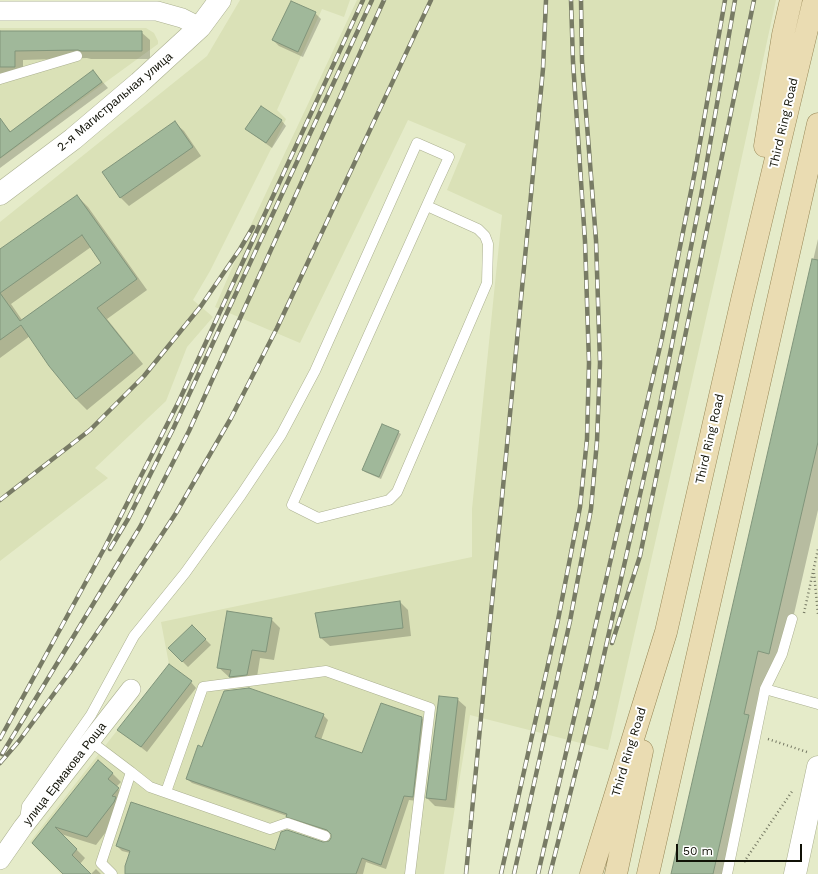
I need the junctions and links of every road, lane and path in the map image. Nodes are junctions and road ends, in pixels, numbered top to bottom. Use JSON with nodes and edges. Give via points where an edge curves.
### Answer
{"nodes":[{"id":1,"x":220,"y":0,"type":"edge"},
{"id":2,"x":792,"y":0,"type":"edge"},
{"id":3,"x":814,"y":0,"type":"edge"},
{"id":4,"x":0,"y":11,"type":"edge"},
{"id":5,"x":200,"y":27,"type":"junction"},
{"id":6,"x":77,"y":56,"type":"dead end"},
{"id":7,"x":0,"y":79,"type":"edge"},
{"id":8,"x":818,"y":124,"type":"edge"},
{"id":9,"x":0,"y":194,"type":"edge"},
{"id":10,"x":427,"y":206,"type":"junction"},
{"id":11,"x":742,"y":300,"type":"junction"},
{"id":12,"x":818,"y":549,"type":"edge"},
{"id":13,"x":814,"y":569,"type":"junction"},
{"id":14,"x":818,"y":614,"type":"edge"},
{"id":15,"x":792,"y":619,"type":"joint"},
{"id":16,"x":666,"y":632,"type":"junction"},
{"id":17,"x":131,"y":689,"type":"dead end"},
{"id":18,"x":765,"y":689,"type":"junction"},
{"id":19,"x":818,"y":704,"type":"edge"},
{"id":20,"x":756,"y":736,"type":"junction"},
{"id":21,"x":90,"y":741,"type":"junction"},
{"id":22,"x":814,"y":760,"type":"edge"},
{"id":23,"x":131,"y":772,"type":"junction"},
{"id":24,"x":795,"y":786,"type":"dead end"},
{"id":25,"x":166,"y":792,"type":"junction"},
{"id":26,"x":23,"y":826,"type":"junction"},
{"id":27,"x":325,"y":836,"type":"dead end"},
{"id":28,"x":0,"y":860,"type":"edge"},
{"id":29,"x":740,"y":868,"type":"dead end"},
{"id":30,"x":112,"y":874,"type":"edge"},
{"id":31,"x":410,"y":874,"type":"edge"},
{"id":32,"x":591,"y":874,"type":"edge"},
{"id":33,"x":616,"y":874,"type":"edge"},
{"id":34,"x":648,"y":874,"type":"edge"},
{"id":35,"x":728,"y":874,"type":"edge"},
{"id":36,"x":795,"y":874,"type":"edge"}],
"edges":[{"from":1,"to":5,"type":"street","name":"2-я Магистральная улица"},
{"from":2,"to":11,"type":"main road","via":[[783,35],[760,170]]},
{"from":3,"to":11,"type":"main road","name":"Third Ring Road"},
{"from":4,"to":5,"type":"street","via":[[156,11],[182,18]]},
{"from":5,"to":9,"type":"street","name":"2-я Магистральная улица","via":[[73,140]]},
{"from":6,"to":7,"type":"lane"},
{"from":8,"to":34,"type":"main road"},
{"from":10,"to":10,"type":"lane","via":[[292,505],[318,518],[389,500],[397,492],[487,283],[488,244],[485,236],[478,229]]},
{"from":10,"to":26,"type":"lane","via":[[449,157],[417,143],[315,371],[281,435],[185,573],[134,636],[91,715],[27,806]]},
{"from":11,"to":16,"type":"main road","name":"Third Ring Road"},
{"from":12,"to":13,"type":"path"},
{"from":13,"to":14,"type":"path"},
{"from":13,"to":15,"type":"path","via":[[802,619]]},
{"from":15,"to":18,"type":"lane","via":[[782,654]]},
{"from":16,"to":32,"type":"main road","name":"Third Ring Road"},
{"from":16,"to":33,"type":"main road"},
{"from":17,"to":21,"type":"street","name":"улица Ермакова Роща"},
{"from":18,"to":19,"type":"lane"},
{"from":18,"to":20,"type":"lane"},
{"from":20,"to":22,"type":"path"},
{"from":20,"to":35,"type":"lane"},
{"from":21,"to":23,"type":"lane"},
{"from":21,"to":26,"type":"street","name":"улица Ермакова Роща"},
{"from":22,"to":36,"type":"street"},
{"from":23,"to":25,"type":"lane","via":[[150,787]]},
{"from":23,"to":30,"type":"lane","via":[[101,863]]},
{"from":24,"to":29,"type":"path"},
{"from":25,"to":27,"type":"lane","via":[[270,828],[287,823]]},
{"from":25,"to":31,"type":"lane","via":[[203,687],[326,671],[430,708]]},
{"from":26,"to":28,"type":"street","name":"улица Ермакова Роща"}]}
